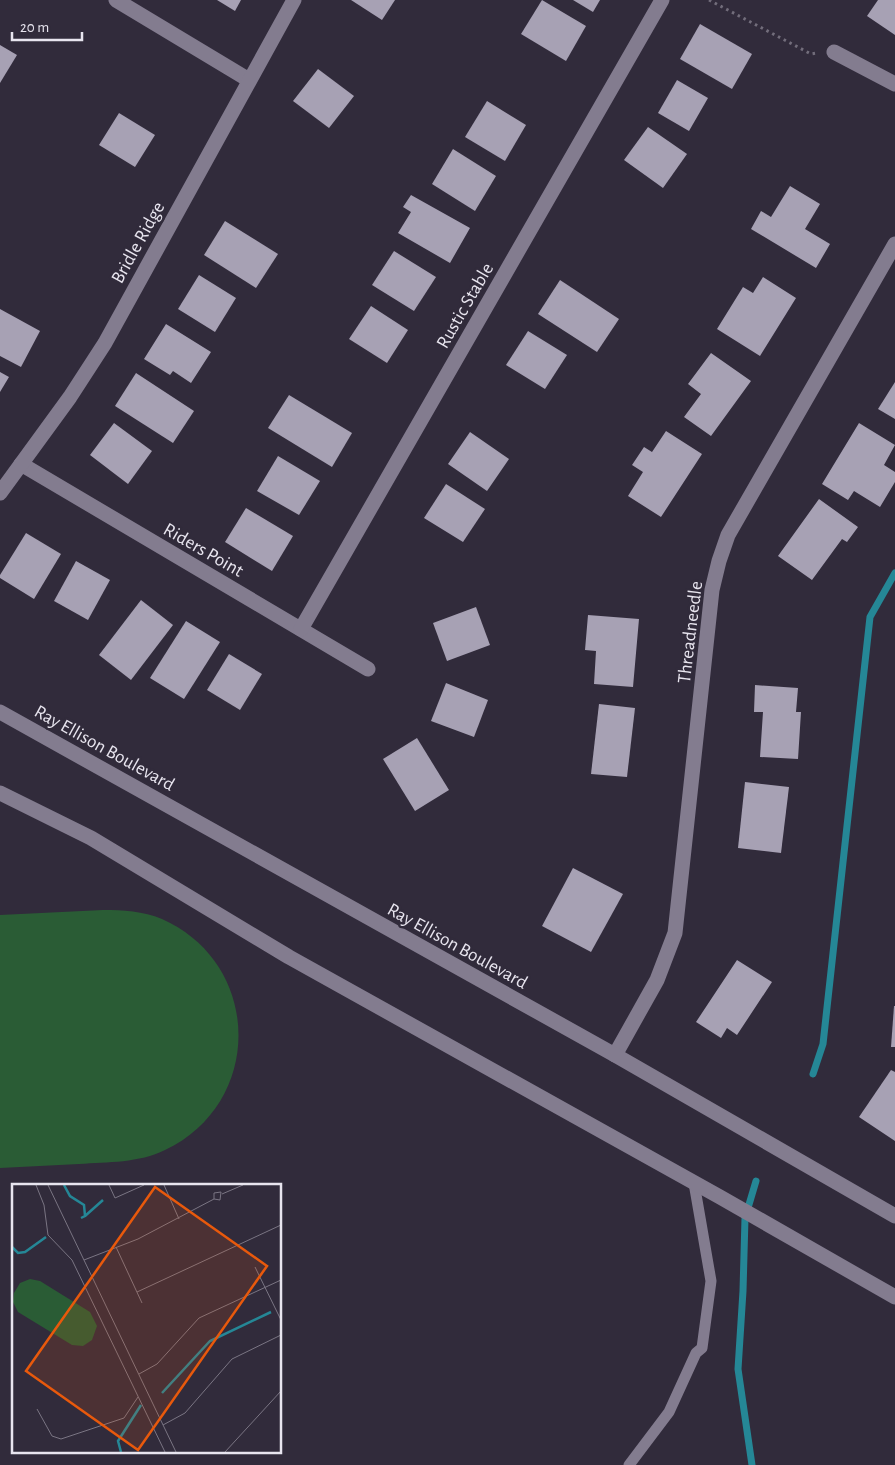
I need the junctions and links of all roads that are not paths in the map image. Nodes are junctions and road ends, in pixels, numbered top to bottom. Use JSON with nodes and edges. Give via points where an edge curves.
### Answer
{"nodes":[{"id":1,"x":116,"y":0,"type":"edge"},
{"id":2,"x":294,"y":0,"type":"edge"},
{"id":3,"x":662,"y":0,"type":"edge"},
{"id":4,"x":834,"y":52,"type":"road end"},
{"id":5,"x":249,"y":80,"type":"junction"},
{"id":6,"x":895,"y":84,"type":"edge"},
{"id":7,"x":895,"y":244,"type":"edge"},
{"id":8,"x":21,"y":464,"type":"junction"},
{"id":9,"x":0,"y":493,"type":"edge"},
{"id":10,"x":300,"y":629,"type":"junction"},
{"id":11,"x":368,"y":669,"type":"dead end"},
{"id":12,"x":0,"y":712,"type":"edge"},
{"id":13,"x":0,"y":793,"type":"edge"},
{"id":14,"x":615,"y":1055,"type":"junction"},
{"id":15,"x":694,"y":1183,"type":"junction"},
{"id":16,"x":895,"y":1216,"type":"edge"},
{"id":17,"x":895,"y":1297,"type":"edge"},
{"id":18,"x":629,"y":1465,"type":"edge"}],
"edges":[{"from":1,"to":5,"type":"street"},
{"from":2,"to":5,"type":"street","name":"Bridle Ridge"},
{"from":3,"to":10,"type":"street","name":"Rustic Stable"},
{"from":4,"to":6,"type":"street"},
{"from":5,"to":8,"type":"street","name":"Bridle Ridge","via":[[105,343]]},
{"from":7,"to":14,"type":"street","name":"Threadneedle","via":[[728,536],[719,561],[712,590],[675,933],[657,980]]},
{"from":8,"to":9,"type":"street","name":"Bridle Ridge"},
{"from":8,"to":10,"type":"street","name":"Riders Point"},
{"from":10,"to":11,"type":"street","name":"Riders Point"},
{"from":12,"to":14,"type":"street","name":"Ray Ellison Boulevard"},
{"from":13,"to":15,"type":"street","via":[[91,838],[289,957]]},
{"from":14,"to":16,"type":"street","name":"Ray Ellison Boulevard"},
{"from":15,"to":17,"type":"street"},
{"from":15,"to":18,"type":"lane","via":[[711,1281],[702,1348],[696,1353],[669,1412]]}]}
